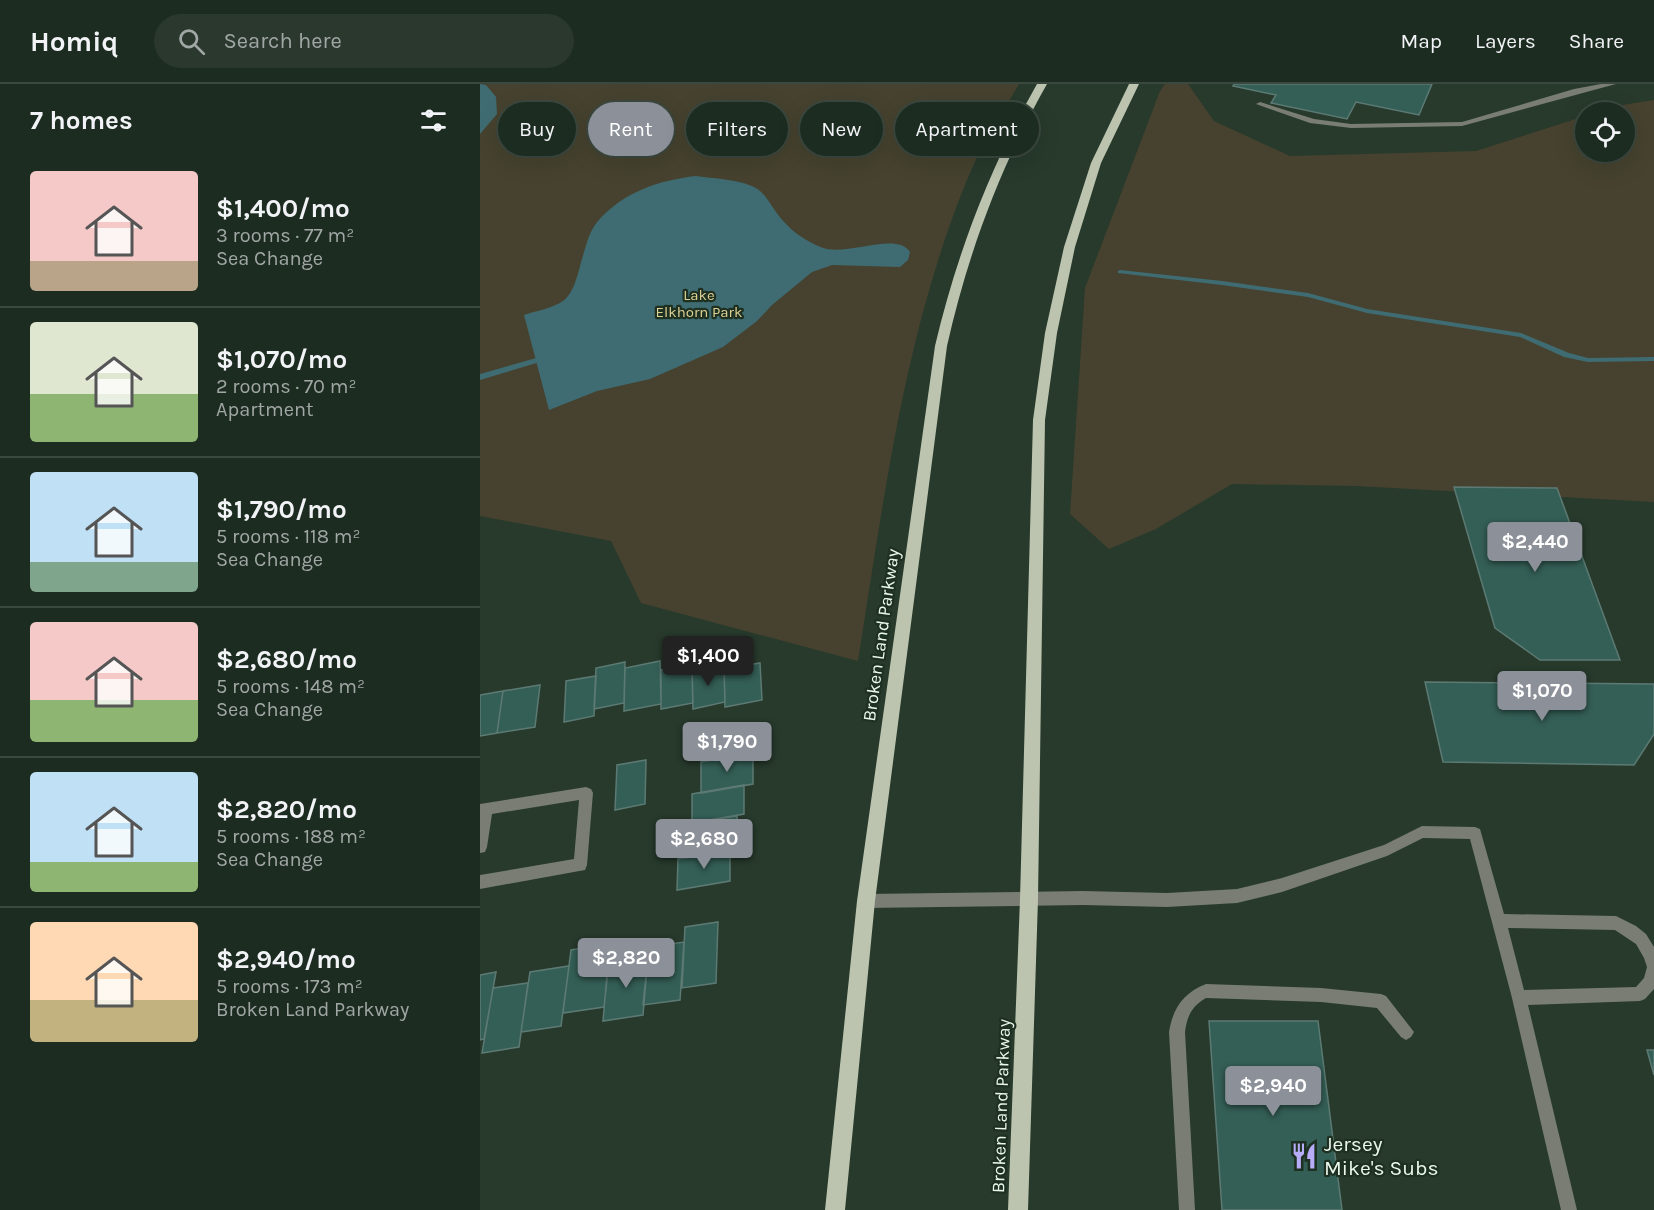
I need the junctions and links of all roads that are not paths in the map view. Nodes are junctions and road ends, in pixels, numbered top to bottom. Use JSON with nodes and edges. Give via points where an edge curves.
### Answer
{"nodes":[{"id":1,"x":1042,"y":84,"type":"edge"},
{"id":2,"x":1134,"y":84,"type":"edge"},
{"id":3,"x":1612,"y":84,"type":"edge"},
{"id":4,"x":1260,"y":104,"type":"dead end"},
{"id":5,"x":483,"y":809,"type":"edge"},
{"id":6,"x":480,"y":847,"type":"edge"},
{"id":7,"x":480,"y":882,"type":"edge"},
{"id":8,"x":1029,"y":899,"type":"junction"},
{"id":9,"x":866,"y":901,"type":"junction"},
{"id":10,"x":1498,"y":921,"type":"junction"},
{"id":11,"x":1654,"y":967,"type":"edge"},
{"id":12,"x":1519,"y":998,"type":"junction"},
{"id":13,"x":1406,"y":1032,"type":"dead end"},
{"id":14,"x":835,"y":1210,"type":"edge"},
{"id":15,"x":1018,"y":1210,"type":"edge"},
{"id":16,"x":1187,"y":1210,"type":"edge"},
{"id":17,"x":1569,"y":1210,"type":"edge"}],
"edges":[{"from":1,"to":9,"type":"main road","name":"Broken Land Parkway","via":[[993,177],[952,291],[933,400]]},
{"from":2,"to":8,"type":"main road","name":"Broken Land Parkway","via":[[1104,143],[1086,192],[1055,308],[1045,363],[1039,420]]},
{"from":3,"to":4,"type":"street","via":[[1462,124],[1351,126],[1313,122]]},
{"from":5,"to":6,"type":"street"},
{"from":5,"to":7,"type":"street","via":[[586,792],[580,864]]},
{"from":8,"to":9,"type":"street"},
{"from":8,"to":10,"type":"street","via":[[1237,896],[1377,853],[1422,832],[1476,833]]},
{"from":8,"to":15,"type":"main road","name":"Broken Land Parkway"},
{"from":9,"to":14,"type":"main road","name":"Broken Land Parkway"},
{"from":10,"to":11,"type":"street","via":[[1616,923],[1648,946]]},
{"from":10,"to":12,"type":"street"},
{"from":11,"to":12,"type":"street","via":[[1650,982],[1640,994]]},
{"from":12,"to":17,"type":"street"},
{"from":13,"to":16,"type":"street","via":[[1381,1001],[1206,991],[1195,996],[1185,1006],[1177,1032]]}]}
